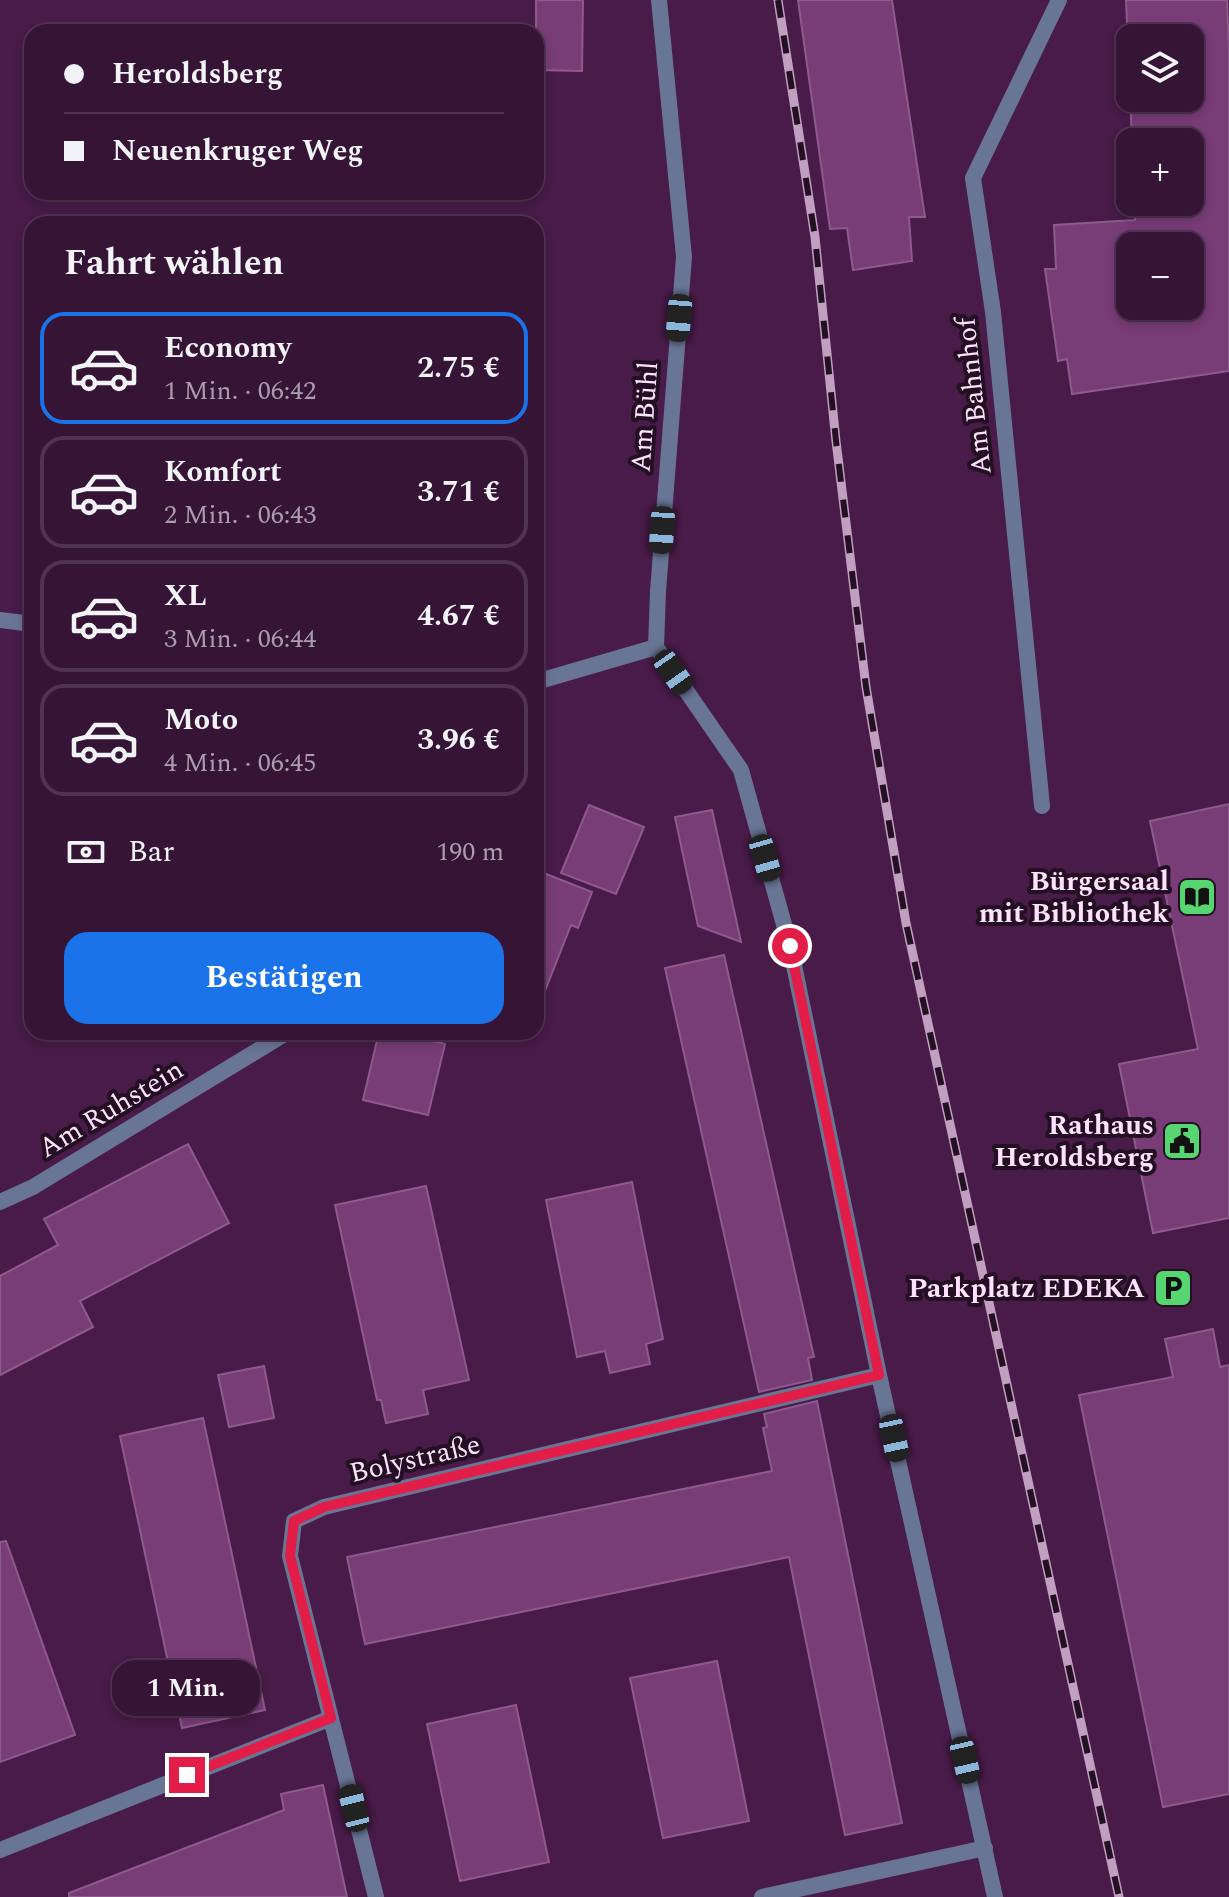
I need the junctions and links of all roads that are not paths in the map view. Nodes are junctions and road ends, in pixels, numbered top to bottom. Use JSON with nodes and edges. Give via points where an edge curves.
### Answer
{"nodes":[{"id":1,"x":659,"y":0,"type":"edge"},
{"id":2,"x":1059,"y":0,"type":"edge"},
{"id":3,"x":0,"y":620,"type":"edge"},
{"id":4,"x":24,"y":623,"type":"edge"},
{"id":5,"x":656,"y":647,"type":"junction"},
{"id":6,"x":544,"y":680,"type":"edge"},
{"id":7,"x":1042,"y":806,"type":"dead end"},
{"id":8,"x":275,"y":1040,"type":"edge"},
{"id":9,"x":0,"y":1202,"type":"edge"},
{"id":10,"x":879,"y":1375,"type":"junction"},
{"id":11,"x":331,"y":1718,"type":"junction"},
{"id":12,"x":985,"y":1848,"type":"junction"},
{"id":13,"x":0,"y":1850,"type":"edge"},
{"id":14,"x":376,"y":1897,"type":"edge"},
{"id":15,"x":762,"y":1897,"type":"edge"},
{"id":16,"x":995,"y":1897,"type":"edge"}],
"edges":[{"from":1,"to":5,"type":"street","name":"Am Bühl","via":[[684,257]]},
{"from":2,"to":7,"type":"street","name":"Am Bahnhof","via":[[973,178],[993,312]]},
{"from":3,"to":4,"type":"street"},
{"from":5,"to":6,"type":"street"},
{"from":5,"to":10,"type":"street","via":[[741,770],[790,946]]},
{"from":8,"to":9,"type":"street","name":"Am Ruhstein"},
{"from":10,"to":11,"type":"street","name":"Bolystraße","via":[[324,1507],[294,1521],[290,1556]]},
{"from":10,"to":12,"type":"street"},
{"from":11,"to":13,"type":"street"},
{"from":11,"to":14,"type":"street","name":"Bolystraße"},
{"from":12,"to":15,"type":"street"},
{"from":12,"to":16,"type":"street"}]}
